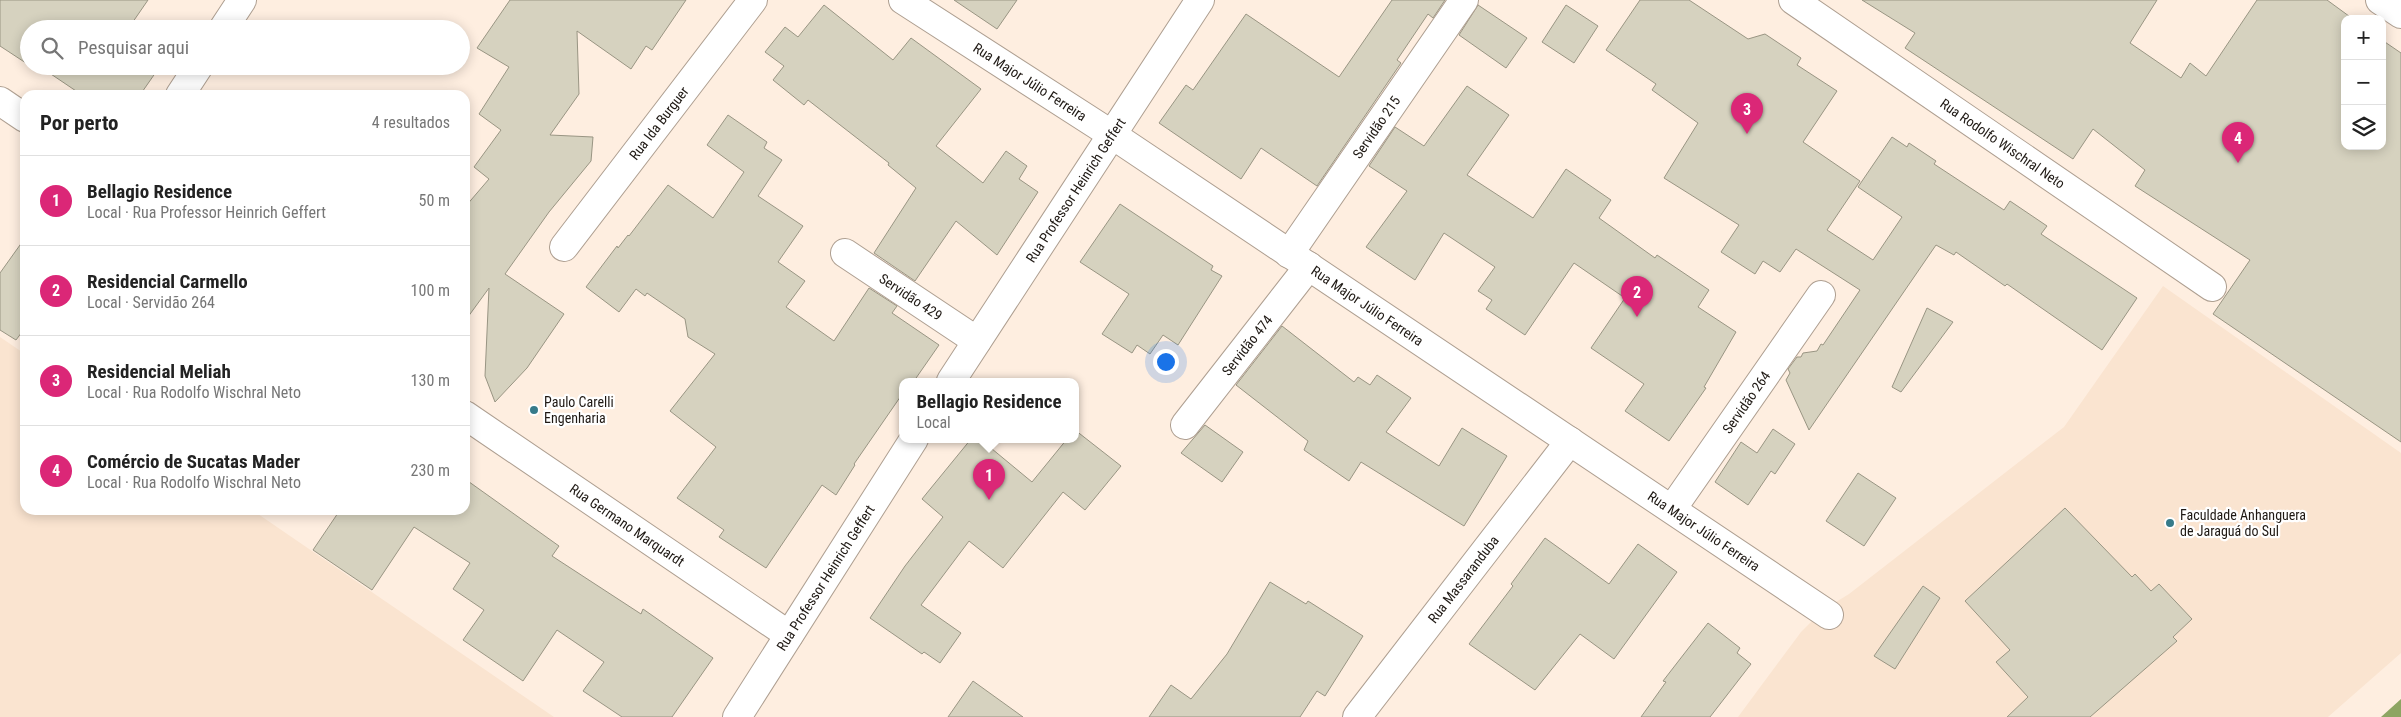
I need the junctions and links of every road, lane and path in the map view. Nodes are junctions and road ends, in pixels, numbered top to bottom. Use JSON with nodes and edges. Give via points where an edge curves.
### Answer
{"nodes":[{"id":1,"x":242,"y":0,"type":"edge"},
{"id":2,"x":754,"y":0,"type":"edge"},
{"id":3,"x":903,"y":0,"type":"edge"},
{"id":4,"x":1200,"y":0,"type":"edge"},
{"id":5,"x":1464,"y":0,"type":"edge"},
{"id":6,"x":1793,"y":0,"type":"edge"},
{"id":7,"x":2380,"y":0,"type":"edge"},
{"id":8,"x":2401,"y":14,"type":"edge"},
{"id":9,"x":229,"y":20,"type":"edge"},
{"id":10,"x":192,"y":75,"type":"edge"},
{"id":11,"x":183,"y":90,"type":"edge"},
{"id":12,"x":0,"y":101,"type":"edge"},
{"id":13,"x":20,"y":115,"type":"edge"},
{"id":14,"x":1111,"y":134,"type":"junction"},
{"id":15,"x":564,"y":246,"type":"dead end"},
{"id":16,"x":845,"y":253,"type":"dead end"},
{"id":17,"x":1299,"y":260,"type":"junction"},
{"id":18,"x":2212,"y":287,"type":"dead end"},
{"id":19,"x":1821,"y":296,"type":"dead end"},
{"id":20,"x":977,"y":340,"type":"junction"},
{"id":21,"x":953,"y":378,"type":"edge"},
{"id":22,"x":470,"y":418,"type":"edge"},
{"id":23,"x":1185,"y":425,"type":"dead end"},
{"id":24,"x":1570,"y":441,"type":"junction"},
{"id":25,"x":911,"y":443,"type":"edge"},
{"id":26,"x":1672,"y":509,"type":"junction"},
{"id":27,"x":1829,"y":615,"type":"dead end"},
{"id":28,"x":789,"y":635,"type":"junction"},
{"id":29,"x":737,"y":717,"type":"edge"},
{"id":30,"x":1357,"y":717,"type":"edge"}],
"edges":[{"from":1,"to":9,"type":"street"},
{"from":2,"to":15,"type":"street","name":"Rua Ida Burguer"},
{"from":3,"to":14,"type":"street","name":"Rua Major Júlio Ferreira"},
{"from":4,"to":14,"type":"street","name":"Rua Professor Heinrich Geffert"},
{"from":5,"to":17,"type":"street","name":"Servidão 215"},
{"from":6,"to":18,"type":"street","name":"Rua Rodolfo Wischral Neto"},
{"from":7,"to":8,"type":"street"},
{"from":10,"to":11,"type":"street"},
{"from":12,"to":13,"type":"street"},
{"from":14,"to":17,"type":"street","name":"Rua Major Júlio Ferreira"},
{"from":14,"to":20,"type":"street","name":"Rua Professor Heinrich Geffert"},
{"from":16,"to":20,"type":"street","name":"Servidão 429"},
{"from":17,"to":23,"type":"street","name":"Servidão 474"},
{"from":17,"to":24,"type":"street","name":"Rua Major Júlio Ferreira"},
{"from":19,"to":26,"type":"street","name":"Servidão 264"},
{"from":20,"to":21,"type":"street","name":"Rua Professor Heinrich Geffert"},
{"from":22,"to":28,"type":"street","name":"Rua Germano Marquardt"},
{"from":24,"to":26,"type":"street","name":"Rua Major Júlio Ferreira"},
{"from":24,"to":30,"type":"street","name":"Rua Massaranduba"},
{"from":25,"to":28,"type":"street","name":"Rua Professor Heinrich Geffert"},
{"from":26,"to":27,"type":"street","name":"Rua Major Júlio Ferreira"},
{"from":28,"to":29,"type":"street","name":"Rua Professor Heinrich Geffert"}]}
